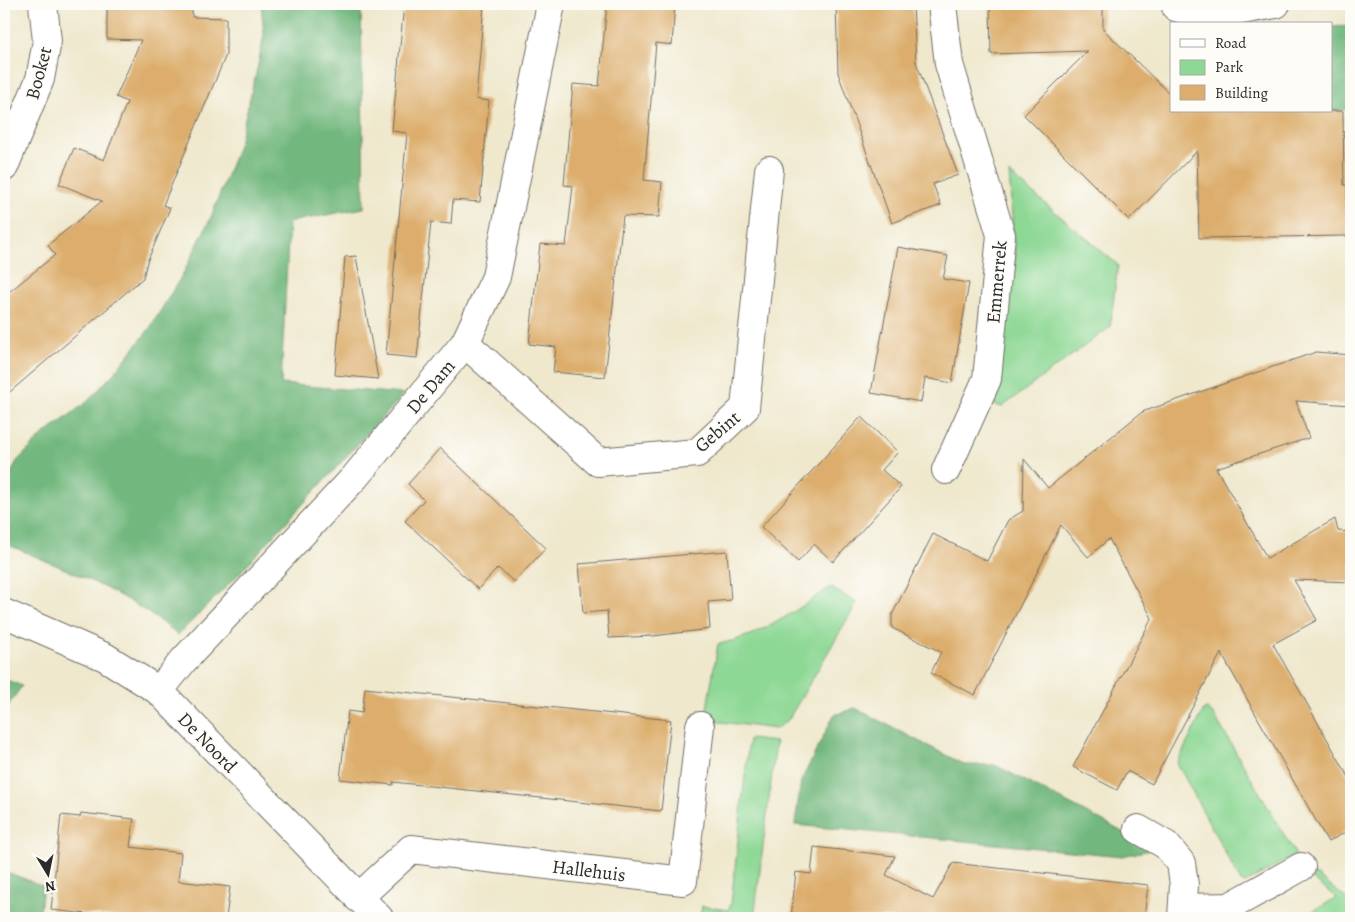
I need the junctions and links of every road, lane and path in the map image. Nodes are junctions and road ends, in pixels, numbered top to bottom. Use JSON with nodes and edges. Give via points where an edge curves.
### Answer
{"nodes":[{"id":1,"x":43,"y":4,"type":"edge"},
{"id":2,"x":551,"y":4,"type":"edge"},
{"id":3,"x":942,"y":4,"type":"edge"},
{"id":4,"x":1175,"y":4,"type":"edge"},
{"id":5,"x":1276,"y":4,"type":"edge"},
{"id":6,"x":4,"y":167,"type":"edge"},
{"id":7,"x":769,"y":170,"type":"dead end"},
{"id":8,"x":465,"y":343,"type":"junction"},
{"id":9,"x":946,"y":470,"type":"dead end"},
{"id":10,"x":4,"y":613,"type":"edge"},
{"id":11,"x":159,"y":691,"type":"junction"},
{"id":12,"x":700,"y":726,"type":"dead end"},
{"id":13,"x":1138,"y":829,"type":"dead end"},
{"id":14,"x":1301,"y":868,"type":"dead end"},
{"id":15,"x":358,"y":898,"type":"junction"},
{"id":16,"x":1183,"y":913,"type":"edge"},
{"id":17,"x":379,"y":918,"type":"edge"}],
"edges":[{"from":1,"to":6,"type":"street","name":"Booket","via":[[47,41],[40,79]]},
{"from":2,"to":8,"type":"street","name":"De Dam","via":[[496,277]]},
{"from":3,"to":9,"type":"street","name":"Emmerrek","via":[[949,64],[1001,235],[986,379]]},
{"from":4,"to":5,"type":"street","via":[[1208,16]]},
{"from":7,"to":8,"type":"street","name":"Gebint","via":[[745,408],[697,453],[598,462]]},
{"from":8,"to":11,"type":"street","name":"De Dam","via":[[355,477],[183,661]]},
{"from":10,"to":11,"type":"street","name":"De Noord","via":[[105,657]]},
{"from":11,"to":15,"type":"street","name":"De Noord"},
{"from":12,"to":15,"type":"street","name":"Hallehuis","via":[[683,881],[411,848]]},
{"from":13,"to":16,"type":"street","via":[[1166,845],[1181,863]]},
{"from":14,"to":16,"type":"street","via":[[1229,907]]},
{"from":15,"to":17,"type":"street","name":"De Noord"}]}
